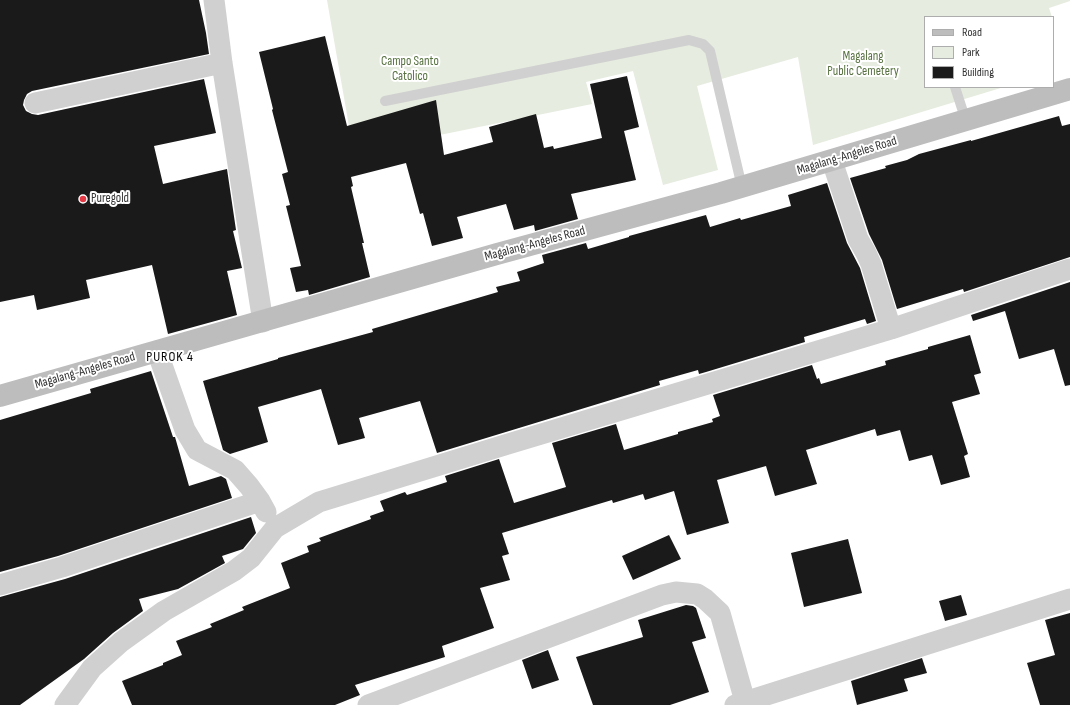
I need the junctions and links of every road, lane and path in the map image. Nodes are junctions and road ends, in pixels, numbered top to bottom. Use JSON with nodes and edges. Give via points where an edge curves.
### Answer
{"nodes":[{"id":1,"x":214,"y":0,"type":"edge"},
{"id":2,"x":222,"y":63,"type":"junction"},
{"id":3,"x":955,"y":88,"type":"edge"},
{"id":4,"x":1070,"y":89,"type":"edge"},
{"id":5,"x":385,"y":101,"type":"dead end"},
{"id":6,"x":35,"y":104,"type":"dead end"},
{"id":7,"x":966,"y":121,"type":"junction"},
{"id":8,"x":832,"y":161,"type":"junction"},
{"id":9,"x":742,"y":187,"type":"junction"},
{"id":10,"x":1070,"y":269,"type":"edge"},
{"id":11,"x":263,"y":322,"type":"junction"},
{"id":12,"x":891,"y":329,"type":"junction"},
{"id":13,"x":157,"y":351,"type":"junction"},
{"id":14,"x":0,"y":396,"type":"edge"},
{"id":15,"x":260,"y":501,"type":"junction"},
{"id":16,"x":275,"y":528,"type":"junction"},
{"id":17,"x":0,"y":585,"type":"edge"},
{"id":18,"x":1070,"y":599,"type":"edge"},
{"id":19,"x":66,"y":704,"type":"edge"},
{"id":20,"x":742,"y":704,"type":"edge"},
{"id":21,"x":368,"y":705,"type":"edge"}],
"edges":[{"from":1,"to":2,"type":"street"},
{"from":2,"to":6,"type":"street"},
{"from":2,"to":11,"type":"street"},
{"from":3,"to":7,"type":"lane"},
{"from":4,"to":7,"type":"main road","name":"Magalang-Angeles Road"},
{"from":5,"to":9,"type":"lane","via":[[689,40],[703,44],[710,51]]},
{"from":7,"to":8,"type":"main road","name":"Magalang-Angeles Road"},
{"from":8,"to":9,"type":"main road","name":"Magalang-Angeles Road"},
{"from":8,"to":12,"type":"street","via":[[858,239],[871,264]]},
{"from":9,"to":11,"type":"main road","name":"Magalang-Angeles Road"},
{"from":10,"to":12,"type":"street"},
{"from":11,"to":13,"type":"main road","name":"Magalang-Angeles Road"},
{"from":12,"to":16,"type":"street","via":[[319,502]]},
{"from":13,"to":14,"type":"main road","name":"Magalang-Angeles Road"},
{"from":13,"to":15,"type":"street","via":[[185,430],[197,450],[235,470]]},
{"from":15,"to":16,"type":"street"},
{"from":15,"to":17,"type":"street"},
{"from":16,"to":19,"type":"street","via":[[251,558],[234,571],[164,611],[121,642],[92,668]]},
{"from":18,"to":20,"type":"street"},
{"from":20,"to":21,"type":"street","via":[[720,613],[697,594],[676,592],[662,595]]}]}
